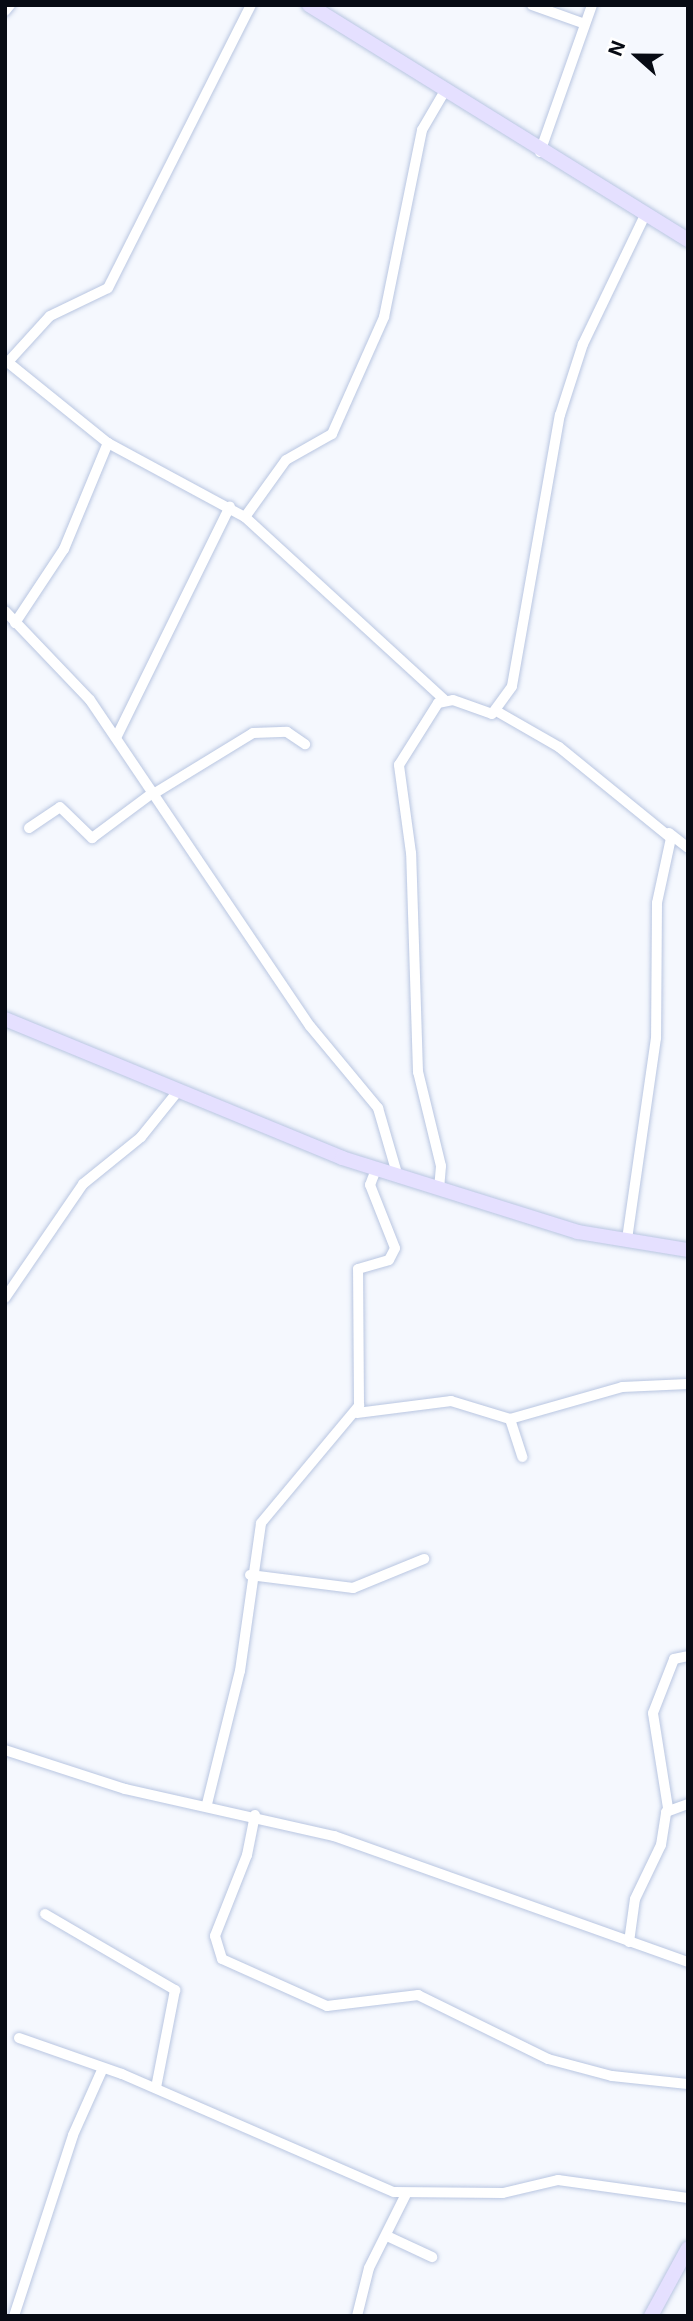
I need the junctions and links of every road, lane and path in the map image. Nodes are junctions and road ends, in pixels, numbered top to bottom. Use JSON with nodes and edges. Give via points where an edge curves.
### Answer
{"nodes":[{"id":1,"x":251,"y":5,"type":"edge"},
{"id":2,"x":309,"y":5,"type":"edge"},
{"id":3,"x":532,"y":5,"type":"edge"},
{"id":4,"x":592,"y":5,"type":"edge"},
{"id":5,"x":584,"y":24,"type":"junction"},
{"id":6,"x":443,"y":94,"type":"junction"},
{"id":7,"x":540,"y":152,"type":"junction"},
{"id":8,"x":645,"y":215,"type":"junction"},
{"id":9,"x":688,"y":240,"type":"edge"},
{"id":10,"x":7,"y":361,"type":"edge"},
{"id":11,"x":108,"y":443,"type":"junction"},
{"id":12,"x":230,"y":506,"type":"junction"},
{"id":13,"x":244,"y":517,"type":"junction"},
{"id":14,"x":5,"y":611,"type":"edge"},
{"id":15,"x":15,"y":623,"type":"junction"},
{"id":16,"x":445,"y":700,"type":"junction"},
{"id":17,"x":498,"y":712,"type":"junction"},
{"id":18,"x":116,"y":738,"type":"junction"},
{"id":19,"x":305,"y":744,"type":"dead end"},
{"id":20,"x":155,"y":793,"type":"junction"},
{"id":21,"x":29,"y":828,"type":"dead end"},
{"id":22,"x":666,"y":830,"type":"junction"},
{"id":23,"x":687,"y":847,"type":"edge"},
{"id":24,"x":667,"y":866,"type":"junction"},
{"id":25,"x":5,"y":1018,"type":"edge"},
{"id":26,"x":178,"y":1091,"type":"junction"},
{"id":27,"x":376,"y":1169,"type":"junction"},
{"id":28,"x":398,"y":1177,"type":"junction"},
{"id":29,"x":439,"y":1189,"type":"junction"},
{"id":30,"x":627,"y":1240,"type":"junction"},
{"id":31,"x":688,"y":1250,"type":"edge"},
{"id":32,"x":5,"y":1298,"type":"edge"},
{"id":33,"x":688,"y":1384,"type":"edge"},
{"id":34,"x":357,"y":1413,"type":"junction"},
{"id":35,"x":510,"y":1419,"type":"junction"},
{"id":36,"x":522,"y":1457,"type":"dead end"},
{"id":37,"x":424,"y":1559,"type":"dead end"},
{"id":38,"x":250,"y":1575,"type":"junction"},
{"id":39,"x":688,"y":1656,"type":"edge"},
{"id":40,"x":5,"y":1750,"type":"edge"},
{"id":41,"x":206,"y":1804,"type":"junction"},
{"id":42,"x":688,"y":1804,"type":"edge"},
{"id":43,"x":668,"y":1808,"type":"junction"},
{"id":44,"x":255,"y":1815,"type":"junction"},
{"id":45,"x":46,"y":1914,"type":"dead end"},
{"id":46,"x":629,"y":1942,"type":"junction"},
{"id":47,"x":688,"y":1962,"type":"edge"},
{"id":48,"x":19,"y":2038,"type":"dead end"},
{"id":49,"x":103,"y":2068,"type":"junction"},
{"id":50,"x":688,"y":2084,"type":"edge"},
{"id":51,"x":156,"y":2088,"type":"junction"},
{"id":52,"x":406,"y":2194,"type":"junction"},
{"id":53,"x":688,"y":2197,"type":"edge"},
{"id":54,"x":387,"y":2236,"type":"junction"},
{"id":55,"x":688,"y":2248,"type":"edge"},
{"id":56,"x":432,"y":2257,"type":"dead end"},
{"id":57,"x":14,"y":2316,"type":"edge"},
{"id":58,"x":357,"y":2316,"type":"edge"},
{"id":59,"x":650,"y":2316,"type":"edge"}],
"edges":[{"from":1,"to":10,"type":"street","via":[[108,288],[50,316]]},
{"from":2,"to":6,"type":"main road"},
{"from":3,"to":5,"type":"street"},
{"from":4,"to":5,"type":"street"},
{"from":5,"to":7,"type":"street"},
{"from":6,"to":7,"type":"main road"},
{"from":6,"to":13,"type":"street","via":[[422,131],[384,317],[332,434],[286,460]]},
{"from":7,"to":8,"type":"main road"},
{"from":8,"to":9,"type":"main road"},
{"from":8,"to":17,"type":"street","via":[[570,380],[522,650]]},
{"from":10,"to":11,"type":"street"},
{"from":11,"to":12,"type":"street"},
{"from":11,"to":15,"type":"street","via":[[64,549]]},
{"from":12,"to":13,"type":"street"},
{"from":12,"to":18,"type":"street"},
{"from":13,"to":16,"type":"street"},
{"from":14,"to":15,"type":"street"},
{"from":15,"to":18,"type":"street","via":[[59,662]]},
{"from":16,"to":17,"type":"street"},
{"from":16,"to":29,"type":"street","via":[[415,736],[397,774],[411,853],[418,1072],[441,1166]]},
{"from":17,"to":22,"type":"street","via":[[559,747]]},
{"from":18,"to":20,"type":"street"},
{"from":19,"to":20,"type":"street","via":[[287,732],[253,733]]},
{"from":20,"to":21,"type":"street","via":[[92,838],[60,807]]},
{"from":20,"to":28,"type":"street","via":[[310,1026],[378,1108]]},
{"from":22,"to":23,"type":"street"},
{"from":22,"to":24,"type":"street"},
{"from":23,"to":24,"type":"street"},
{"from":24,"to":30,"type":"street","via":[[657,903],[656,1038]]},
{"from":25,"to":26,"type":"main road"},
{"from":26,"to":27,"type":"main road"},
{"from":26,"to":32,"type":"street","via":[[141,1137],[83,1184]]},
{"from":27,"to":28,"type":"main road"},
{"from":27,"to":34,"type":"street","via":[[372,1192],[395,1248],[389,1259],[358,1269]]},
{"from":28,"to":29,"type":"main road"},
{"from":29,"to":30,"type":"main road","via":[[578,1232]]},
{"from":30,"to":31,"type":"main road"},
{"from":33,"to":35,"type":"street","via":[[622,1387]]},
{"from":34,"to":35,"type":"street","via":[[451,1401]]},
{"from":34,"to":38,"type":"street","via":[[271,1507]]},
{"from":35,"to":36,"type":"street"},
{"from":37,"to":38,"type":"street","via":[[353,1588]]},
{"from":38,"to":41,"type":"street","via":[[240,1671]]},
{"from":39,"to":43,"type":"street","via":[[674,1659],[653,1713]]},
{"from":40,"to":41,"type":"street","via":[[125,1789]]},
{"from":41,"to":44,"type":"street"},
{"from":42,"to":43,"type":"street"},
{"from":43,"to":46,"type":"street","via":[[661,1845],[635,1899]]},
{"from":44,"to":46,"type":"street","via":[[334,1836]]},
{"from":44,"to":50,"type":"street","via":[[247,1855],[215,1936],[222,1959],[327,2006],[418,1995],[548,2059],[612,2076]]},
{"from":45,"to":51,"type":"street","via":[[175,1990]]},
{"from":46,"to":47,"type":"street"},
{"from":48,"to":49,"type":"street"},
{"from":49,"to":51,"type":"street"},
{"from":49,"to":57,"type":"street","via":[[73,2135]]},
{"from":51,"to":52,"type":"street"},
{"from":52,"to":53,"type":"street","via":[[503,2193],[558,2180]]},
{"from":52,"to":54,"type":"street"},
{"from":54,"to":56,"type":"street"},
{"from":54,"to":58,"type":"street","via":[[369,2268]]},
{"from":55,"to":59,"type":"main road"}]}
